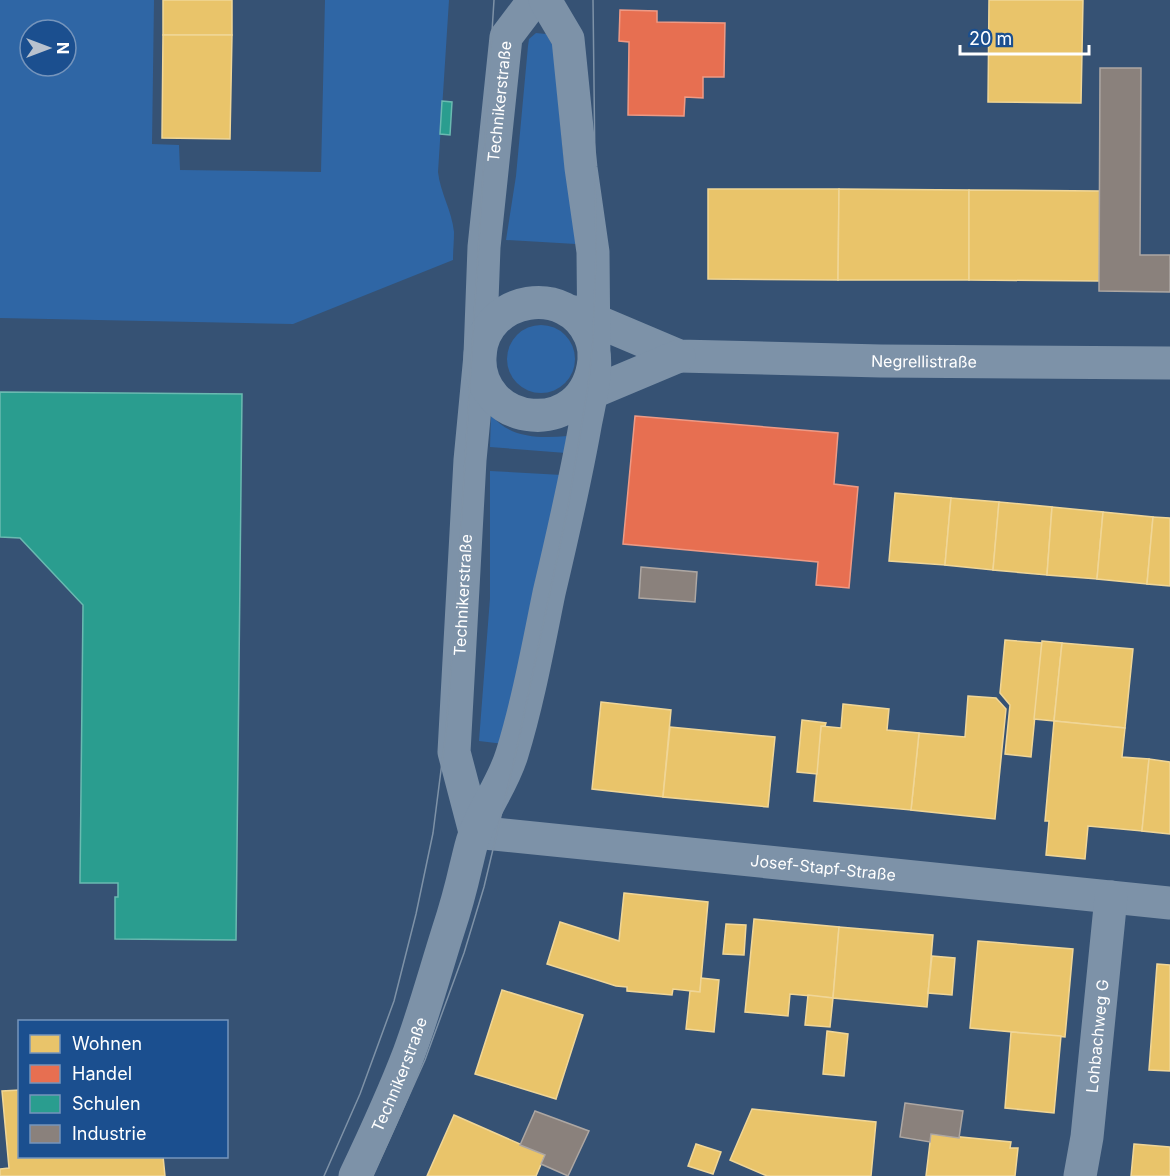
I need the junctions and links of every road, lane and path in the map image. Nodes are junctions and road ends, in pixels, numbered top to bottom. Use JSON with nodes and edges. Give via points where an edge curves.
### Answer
{"nodes":[{"id":1,"x":534,"y":0,"type":"edge"},
{"id":2,"x":545,"y":0,"type":"edge"},
{"id":3,"x":581,"y":314,"type":"junction"},
{"id":4,"x":480,"y":355,"type":"junction"},
{"id":5,"x":679,"y":356,"type":"junction"},
{"id":6,"x":1170,"y":363,"type":"edge"},
{"id":7,"x":585,"y":396,"type":"junction"},
{"id":8,"x":475,"y":832,"type":"junction"},
{"id":9,"x":1111,"y":897,"type":"junction"},
{"id":10,"x":1170,"y":903,"type":"edge"},
{"id":11,"x":355,"y":1176,"type":"edge"},
{"id":12,"x":1080,"y":1176,"type":"edge"}],
"edges":[{"from":1,"to":4,"type":"street","name":"Technikerstraße","via":[[506,37],[484,247]]},
{"from":2,"to":3,"type":"street","via":[[568,39],[593,252]]},
{"from":3,"to":4,"type":"street","name":"Technikerstraße","via":[[551,303],[533,301],[516,305],[500,314],[489,327]]},
{"from":3,"to":5,"type":"street","name":"Negrellistraße"},
{"from":3,"to":7,"type":"street","name":"Technikerstraße","via":[[594,346]]},
{"from":4,"to":7,"type":"street","name":"Technikerstraße","via":[[485,384],[511,410],[547,415]]},
{"from":4,"to":8,"type":"street","name":"Technikerstraße","via":[[470,460],[454,752]]},
{"from":5,"to":6,"type":"street","name":"Negrellistraße"},
{"from":5,"to":7,"type":"street","name":"Negrellistraße"},
{"from":7,"to":8,"type":"street","name":"Technikerstraße","via":[[578,466],[512,756]]},
{"from":8,"to":9,"type":"street","name":"Josef-Stapf-Straße"},
{"from":8,"to":11,"type":"street","name":"Technikerstraße","via":[[408,1055]]},
{"from":9,"to":10,"type":"street","name":"Josef-Stapf-Straße"},
{"from":9,"to":12,"type":"street","name":"Lohbachweg G"}]}
